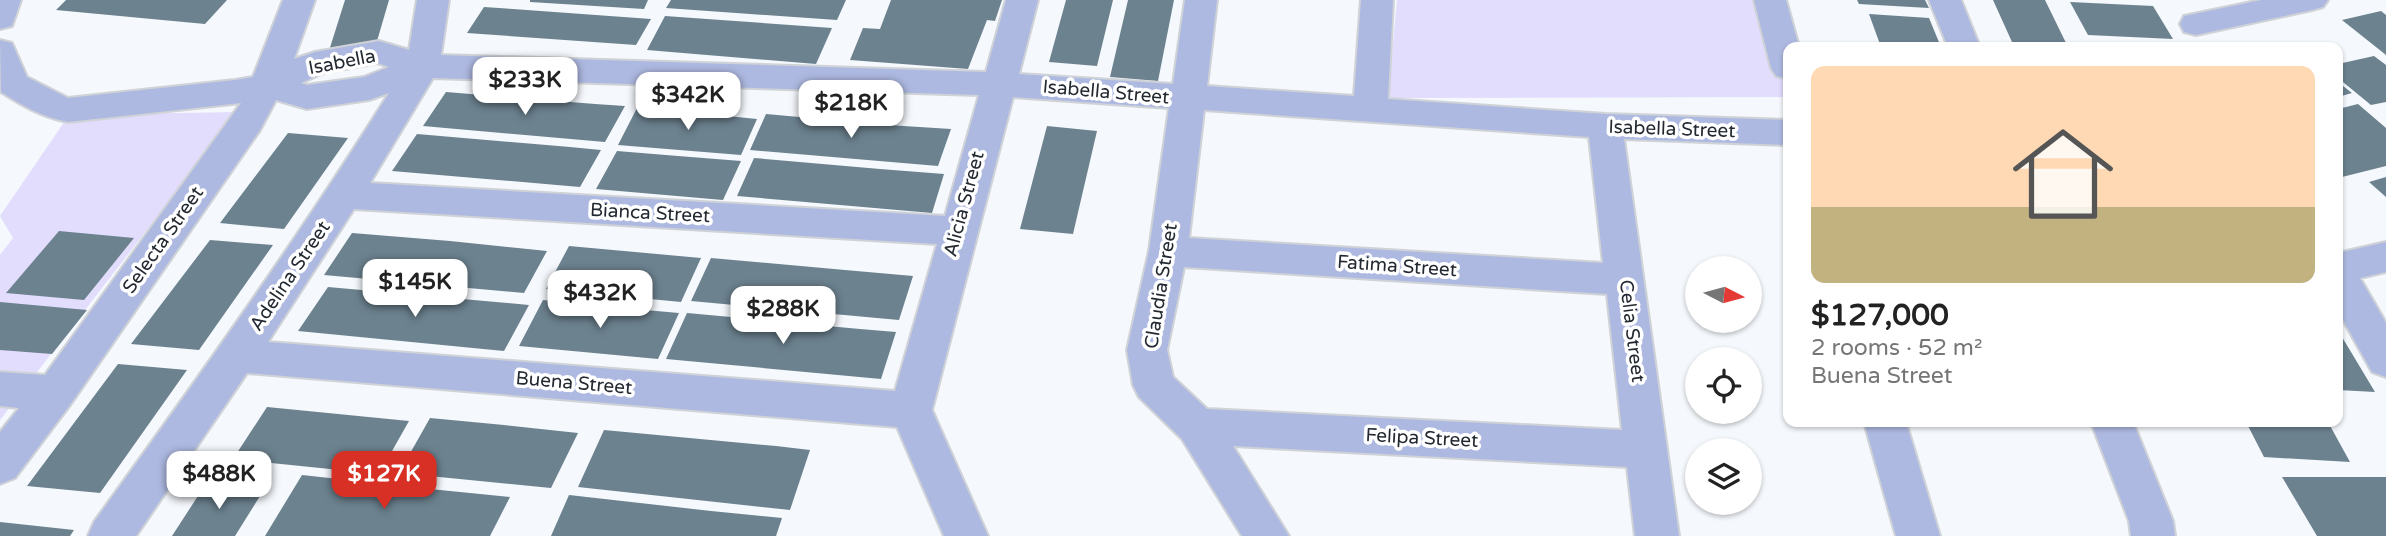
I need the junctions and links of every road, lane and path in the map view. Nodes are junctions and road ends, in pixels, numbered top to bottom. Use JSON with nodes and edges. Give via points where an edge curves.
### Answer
{"nodes":[{"id":1,"x":5,"y":0,"type":"edge"},
{"id":2,"x":299,"y":0,"type":"edge"},
{"id":3,"x":433,"y":0,"type":"edge"},
{"id":4,"x":1022,"y":0,"type":"edge"},
{"id":5,"x":1201,"y":0,"type":"edge"},
{"id":6,"x":1377,"y":0,"type":"edge"},
{"id":7,"x":1770,"y":0,"type":"edge"},
{"id":8,"x":1945,"y":0,"type":"edge"},
{"id":9,"x":2312,"y":0,"type":"edge"},
{"id":10,"x":0,"y":18,"type":"edge"},
{"id":11,"x":2195,"y":24,"type":"edge"},
{"id":12,"x":1962,"y":42,"type":"edge"},
{"id":13,"x":1783,"y":49,"type":"edge"},
{"id":14,"x":0,"y":51,"type":"edge"},
{"id":15,"x":423,"y":66,"type":"junction"},
{"id":16,"x":997,"y":84,"type":"junction"},
{"id":17,"x":267,"y":86,"type":"junction"},
{"id":18,"x":1186,"y":99,"type":"junction"},
{"id":19,"x":1370,"y":110,"type":"junction"},
{"id":20,"x":1605,"y":126,"type":"junction"},
{"id":21,"x":1783,"y":133,"type":"edge"},
{"id":22,"x":344,"y":195,"type":"junction"},
{"id":23,"x":957,"y":231,"type":"junction"},
{"id":24,"x":1168,"y":251,"type":"junction"},
{"id":25,"x":2386,"y":257,"type":"edge"},
{"id":26,"x":2343,"y":267,"type":"edge"},
{"id":27,"x":1625,"y":280,"type":"junction"},
{"id":28,"x":2343,"y":284,"type":"edge"},
{"id":29,"x":237,"y":356,"type":"junction"},
{"id":30,"x":2386,"y":360,"type":"edge"},
{"id":31,"x":0,"y":389,"type":"edge"},
{"id":32,"x":55,"y":393,"type":"junction"},
{"id":33,"x":911,"y":410,"type":"junction"},
{"id":34,"x":1196,"y":426,"type":"junction"},
{"id":35,"x":1886,"y":427,"type":"edge"},
{"id":36,"x":2114,"y":427,"type":"edge"},
{"id":37,"x":1647,"y":450,"type":"junction"},
{"id":38,"x":0,"y":464,"type":"edge"},
{"id":39,"x":110,"y":536,"type":"edge"},
{"id":40,"x":966,"y":536,"type":"edge"},
{"id":41,"x":1267,"y":536,"type":"edge"},
{"id":42,"x":1657,"y":536,"type":"edge"},
{"id":43,"x":1917,"y":536,"type":"edge"},
{"id":44,"x":2153,"y":536,"type":"edge"}],
"edges":[{"from":1,"to":10,"type":"street"},
{"from":2,"to":17,"type":"street","name":"Selecta Street"},
{"from":3,"to":15,"type":"street","name":"Adelina Street"},
{"from":4,"to":16,"type":"street","name":"Alicia Street"},
{"from":5,"to":18,"type":"street","name":"Claudia Street"},
{"from":6,"to":19,"type":"street"},
{"from":7,"to":13,"type":"street"},
{"from":8,"to":12,"type":"street"},
{"from":9,"to":11,"type":"street"},
{"from":14,"to":17,"type":"street","via":[[13,84],[51,107],[68,110]]},
{"from":15,"to":16,"type":"street","name":"Isabella Street"},
{"from":15,"to":17,"type":"street","name":"Isabella","via":[[369,88],[307,97]]},
{"from":15,"to":22,"type":"street","name":"Adelina Street"},
{"from":16,"to":18,"type":"street","name":"Isabella Street"},
{"from":16,"to":23,"type":"street","name":"Alicia Street"},
{"from":17,"to":32,"type":"street","name":"Selecta Street","via":[[248,121]]},
{"from":18,"to":19,"type":"street","name":"Isabella Street"},
{"from":18,"to":24,"type":"street","name":"Claudia Street"},
{"from":19,"to":20,"type":"street","name":"Isabella Street"},
{"from":20,"to":21,"type":"street","name":"Isabella Street"},
{"from":20,"to":27,"type":"street","name":"Celia Street"},
{"from":22,"to":23,"type":"street","name":"Bianca Street"},
{"from":22,"to":29,"type":"street","name":"Adelina Street"},
{"from":23,"to":33,"type":"street","name":"Alicia Street"},
{"from":24,"to":27,"type":"street","name":"Fatima Street"},
{"from":24,"to":34,"type":"street","name":"Claudia Street","via":[[1147,350],[1154,385]]},
{"from":25,"to":26,"type":"street"},
{"from":27,"to":37,"type":"street","name":"Celia Street"},
{"from":28,"to":30,"type":"street"},
{"from":29,"to":33,"type":"street","name":"Buena Street"},
{"from":29,"to":39,"type":"street","name":"Adelina Street"},
{"from":31,"to":32,"type":"street"},
{"from":32,"to":38,"type":"street","name":"Selecta Street"},
{"from":33,"to":40,"type":"street"},
{"from":34,"to":37,"type":"street","name":"Felipa Street"},
{"from":34,"to":41,"type":"street","name":"Claudia Street"},
{"from":35,"to":43,"type":"street"},
{"from":36,"to":44,"type":"street"},
{"from":37,"to":42,"type":"street","name":"Celia Street"}]}
